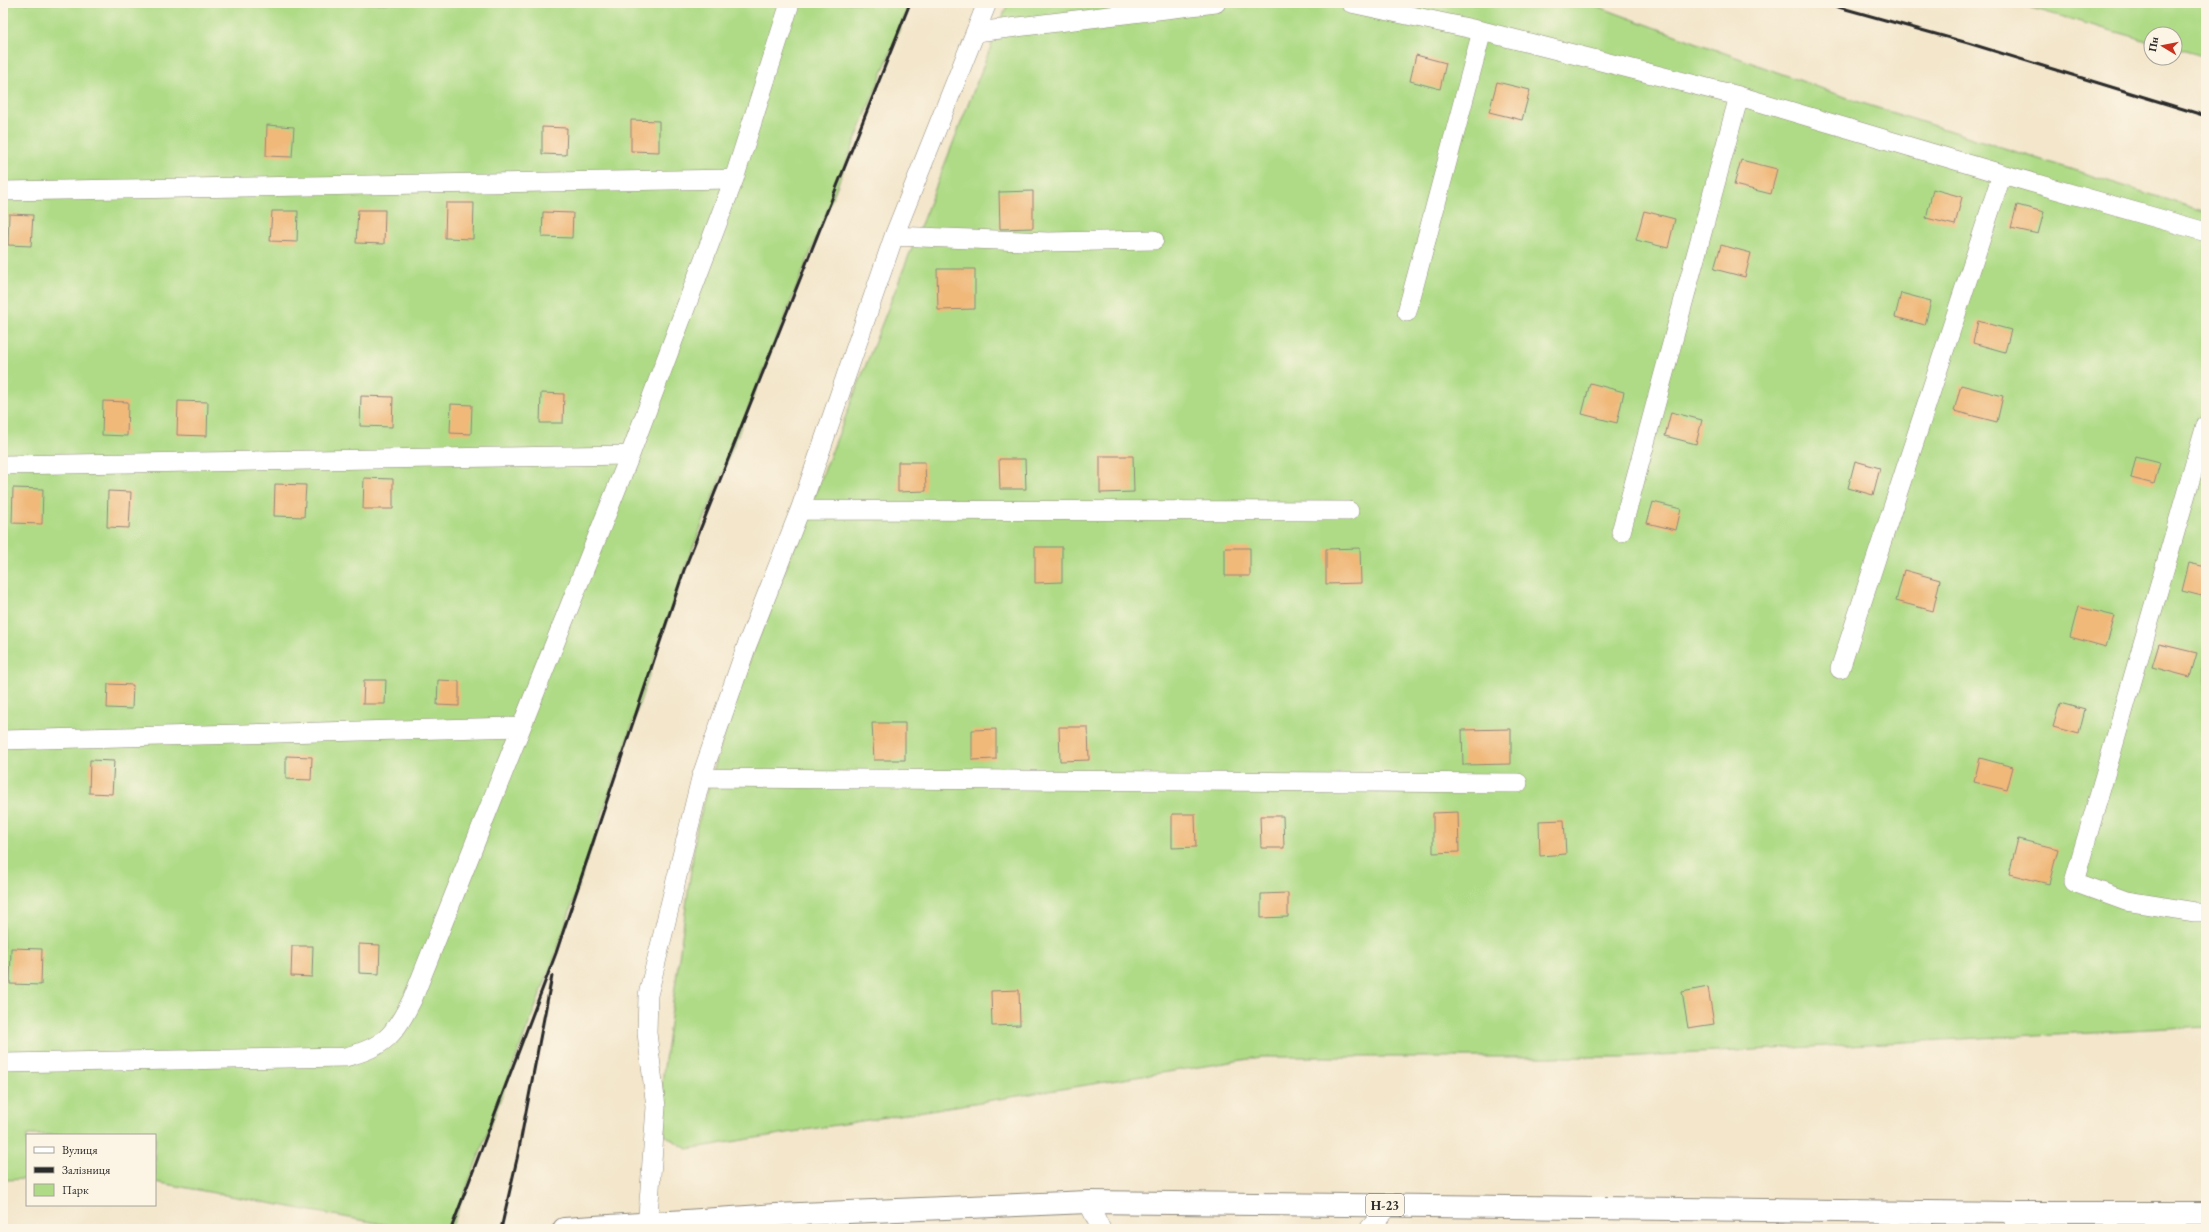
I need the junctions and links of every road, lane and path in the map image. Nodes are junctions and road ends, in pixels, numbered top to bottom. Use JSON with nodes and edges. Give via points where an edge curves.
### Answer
{"nodes":[{"id":1,"x":790,"y":3,"type":"edge"},
{"id":2,"x":987,"y":3,"type":"edge"},
{"id":3,"x":1216,"y":3,"type":"edge"},
{"id":4,"x":1351,"y":3,"type":"edge"},
{"id":5,"x":1482,"y":31,"type":"junction"},
{"id":6,"x":976,"y":32,"type":"junction"},
{"id":7,"x":1738,"y":96,"type":"junction"},
{"id":8,"x":2002,"y":174,"type":"junction"},
{"id":9,"x":734,"y":179,"type":"junction"},
{"id":10,"x":3,"y":191,"type":"edge"},
{"id":11,"x":2206,"y":232,"type":"edge"},
{"id":12,"x":894,"y":236,"type":"junction"},
{"id":13,"x":1154,"y":240,"type":"dead end"},
{"id":14,"x":1407,"y":312,"type":"dead end"},
{"id":15,"x":2206,"y":425,"type":"edge"},
{"id":16,"x":630,"y":455,"type":"junction"},
{"id":17,"x":3,"y":465,"type":"edge"},
{"id":18,"x":800,"y":510,"type":"junction"},
{"id":19,"x":1349,"y":511,"type":"dead end"},
{"id":20,"x":1621,"y":532,"type":"dead end"},
{"id":21,"x":1840,"y":669,"type":"dead end"},
{"id":22,"x":520,"y":727,"type":"junction"},
{"id":23,"x":3,"y":740,"type":"edge"},
{"id":24,"x":701,"y":778,"type":"junction"},
{"id":25,"x":1518,"y":783,"type":"dead end"},
{"id":26,"x":2206,"y":912,"type":"edge"},
{"id":27,"x":3,"y":1064,"type":"edge"},
{"id":28,"x":1088,"y":1202,"type":"junction"},
{"id":29,"x":1390,"y":1205,"type":"junction"},
{"id":30,"x":2206,"y":1213,"type":"edge"},
{"id":31,"x":2015,"y":1221,"type":"edge"},
{"id":32,"x":646,"y":1226,"type":"edge"},
{"id":33,"x":564,"y":1229,"type":"edge"},
{"id":34,"x":1101,"y":1229,"type":"edge"},
{"id":35,"x":1369,"y":1229,"type":"edge"}],
"edges":[{"from":1,"to":9,"type":"lane"},
{"from":2,"to":6,"type":"lane"},
{"from":3,"to":6,"type":"lane"},
{"from":4,"to":5,"type":"lane"},
{"from":5,"to":7,"type":"lane"},
{"from":5,"to":14,"type":"lane"},
{"from":6,"to":12,"type":"lane"},
{"from":7,"to":8,"type":"lane"},
{"from":7,"to":20,"type":"lane"},
{"from":8,"to":11,"type":"lane"},
{"from":8,"to":21,"type":"lane"},
{"from":9,"to":10,"type":"lane"},
{"from":9,"to":16,"type":"lane"},
{"from":12,"to":13,"type":"lane","via":[[1048,242]]},
{"from":12,"to":18,"type":"lane"},
{"from":15,"to":26,"type":"lane","via":[[2074,882],[2126,901]]},
{"from":16,"to":17,"type":"lane"},
{"from":16,"to":22,"type":"lane"},
{"from":18,"to":19,"type":"lane"},
{"from":18,"to":24,"type":"lane","via":[[747,645]]},
{"from":22,"to":23,"type":"lane"},
{"from":22,"to":27,"type":"lane","via":[[413,998],[400,1025],[383,1042],[363,1053],[345,1057]]},
{"from":24,"to":25,"type":"lane"},
{"from":24,"to":32,"type":"lane","via":[[648,995],[646,1033],[656,1107]]},
{"from":28,"to":29,"type":"main road","number":"Н-23"},
{"from":28,"to":32,"type":"main road","number":"Н-23"},
{"from":28,"to":34,"type":"lane"},
{"from":29,"to":31,"type":"main road","number":"Н-23"},
{"from":29,"to":35,"type":"lane"},
{"from":30,"to":31,"type":"main road","number":"Н-23"},
{"from":32,"to":33,"type":"main road","number":"Н-23"}]}
